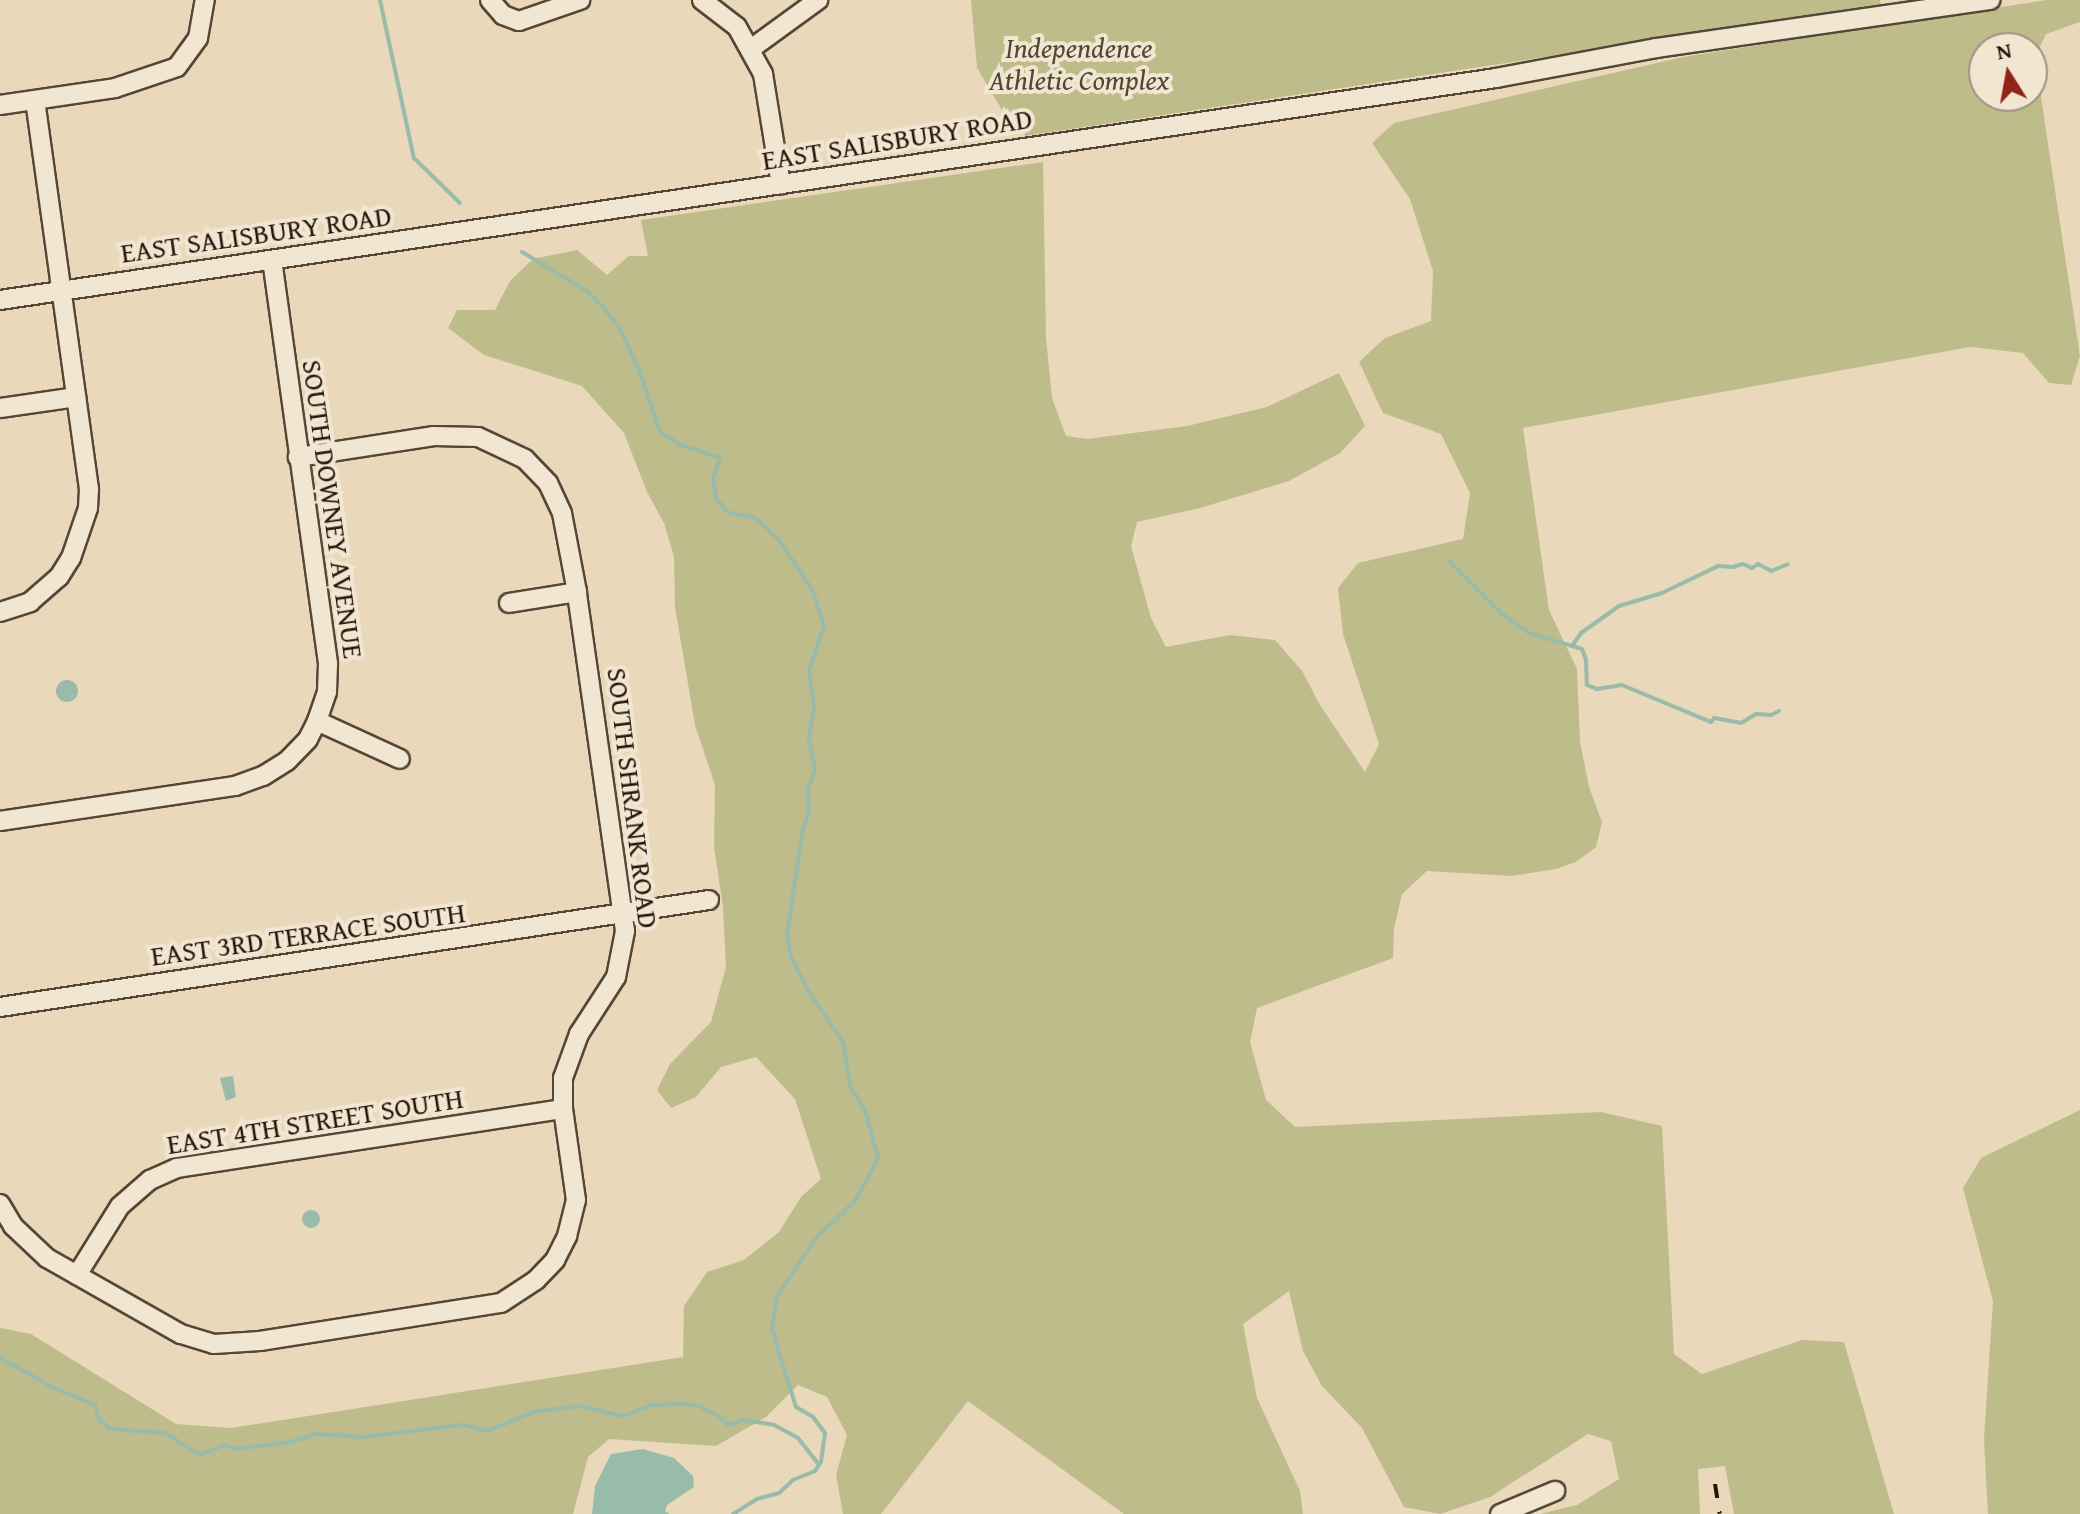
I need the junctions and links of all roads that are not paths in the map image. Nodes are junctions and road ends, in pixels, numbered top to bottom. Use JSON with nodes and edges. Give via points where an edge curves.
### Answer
{"nodes":[{"id":1,"x":205,"y":0,"type":"edge"},
{"id":2,"x":490,"y":0,"type":"edge"},
{"id":3,"x":580,"y":0,"type":"edge"},
{"id":4,"x":702,"y":0,"type":"edge"},
{"id":5,"x":818,"y":0,"type":"edge"},
{"id":6,"x":1991,"y":0,"type":"edge"},
{"id":7,"x":752,"y":48,"type":"junction"},
{"id":8,"x":35,"y":101,"type":"junction"},
{"id":9,"x":0,"y":105,"type":"edge"},
{"id":10,"x":781,"y":185,"type":"junction"},
{"id":11,"x":272,"y":261,"type":"junction"},
{"id":12,"x":61,"y":291,"type":"junction"},
{"id":13,"x":0,"y":300,"type":"edge"},
{"id":14,"x":76,"y":397,"type":"junction"},
{"id":15,"x":0,"y":408,"type":"edge"},
{"id":16,"x":298,"y":457,"type":"junction"},
{"id":17,"x":577,"y":592,"type":"junction"},
{"id":18,"x":509,"y":603,"type":"dead end"},
{"id":19,"x":0,"y":612,"type":"edge"},
{"id":20,"x":317,"y":721,"type":"junction"},
{"id":21,"x":400,"y":759,"type":"dead end"},
{"id":22,"x":0,"y":821,"type":"edge"},
{"id":23,"x":709,"y":900,"type":"dead end"},
{"id":24,"x":624,"y":915,"type":"junction"},
{"id":25,"x":0,"y":1007,"type":"edge"},
{"id":26,"x":563,"y":1109,"type":"junction"},
{"id":27,"x":0,"y":1204,"type":"edge"},
{"id":28,"x":77,"y":1275,"type":"junction"},
{"id":29,"x":1555,"y":1491,"type":"dead end"},
{"id":30,"x":1500,"y":1514,"type":"edge"}],
"edges":[{"from":1,"to":8,"type":"street","via":[[198,38],[177,67],[115,88]]},
{"from":2,"to":3,"type":"street","via":[[503,15],[519,21]]},
{"from":4,"to":7,"type":"street","via":[[737,27]]},
{"from":5,"to":7,"type":"street"},
{"from":6,"to":10,"type":"street","name":"EAST SALISBURY ROAD"},
{"from":7,"to":10,"type":"street","via":[[763,74]]},
{"from":8,"to":9,"type":"street"},
{"from":8,"to":12,"type":"street"},
{"from":10,"to":11,"type":"street","name":"EAST SALISBURY ROAD"},
{"from":11,"to":12,"type":"street","name":"EAST SALISBURY ROAD"},
{"from":11,"to":16,"type":"street","name":"SOUTH DOWNEY AVENUE"},
{"from":12,"to":13,"type":"street","name":"EAST SALISBURY ROAD"},
{"from":12,"to":14,"type":"street"},
{"from":14,"to":15,"type":"street"},
{"from":14,"to":19,"type":"street","via":[[89,489],[80,536],[59,577],[44,593]]},
{"from":16,"to":17,"type":"street","name":"SOUTH SHRANK ROAD","via":[[456,435],[486,439],[525,459],[548,483],[567,531]]},
{"from":16,"to":20,"type":"street","name":"SOUTH DOWNEY AVENUE","via":[[328,663],[327,692]]},
{"from":17,"to":18,"type":"street"},
{"from":17,"to":24,"type":"street","name":"SOUTH SHRANK ROAD"},
{"from":20,"to":21,"type":"street"},
{"from":20,"to":22,"type":"street","name":"SOUTH DOWNEY AVENUE","via":[[287,761],[235,786]]},
{"from":23,"to":24,"type":"street","name":"EAST 3RD TERRACE SOUTH"},
{"from":24,"to":25,"type":"street","name":"EAST 3RD TERRACE SOUTH"},
{"from":24,"to":26,"type":"street","name":"SOUTH SHRANK ROAD","via":[[622,960],[610,989],[570,1050]]},
{"from":26,"to":28,"type":"street","name":"EAST 4TH STREET SOUTH","via":[[177,1168],[150,1180],[120,1206]]},
{"from":26,"to":28,"type":"street","name":"SOUTH SHRANK ROAD","via":[[576,1200],[567,1236],[555,1260],[520,1293],[481,1309],[214,1344],[181,1334]]},
{"from":27,"to":28,"type":"street","via":[[31,1246]]},
{"from":29,"to":30,"type":"street"}]}
